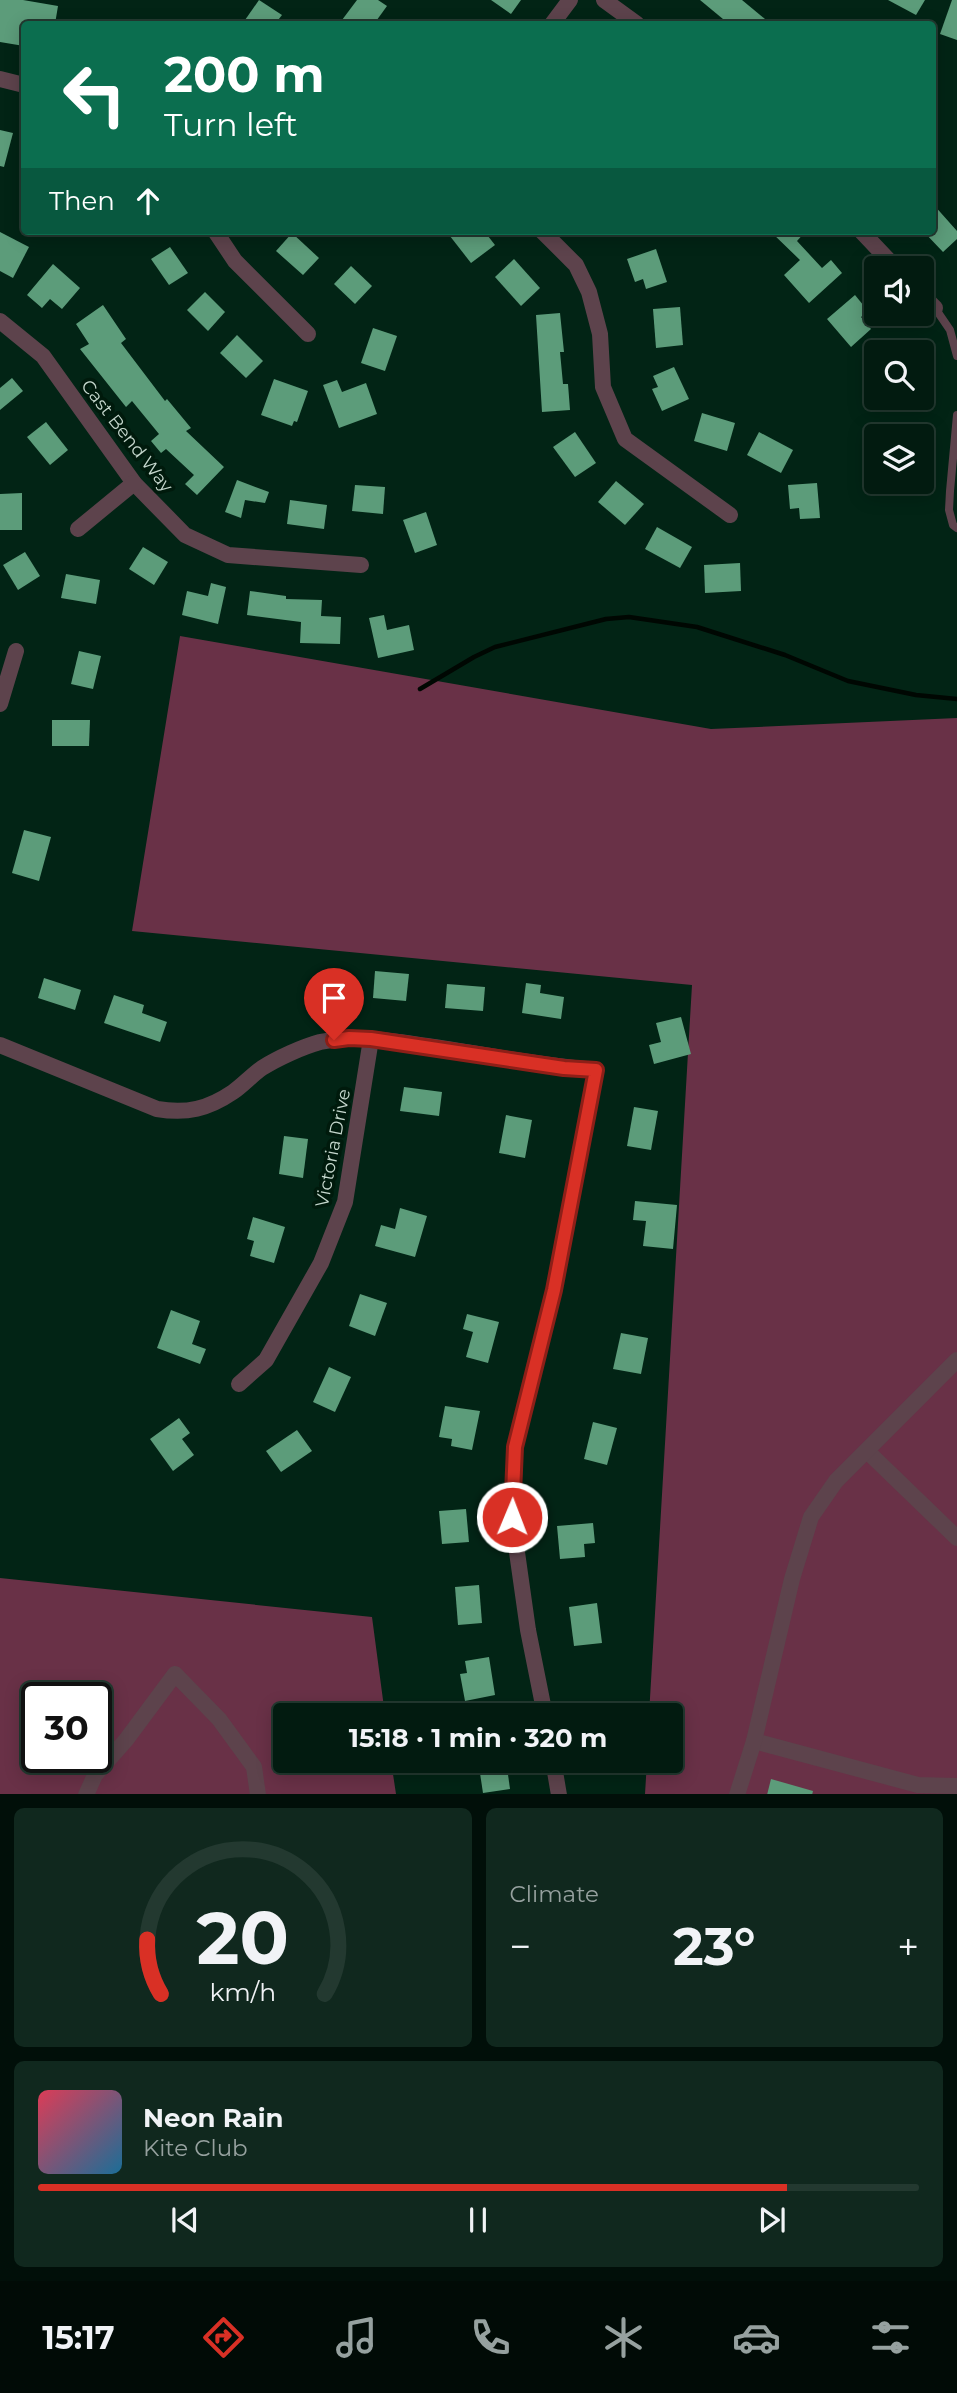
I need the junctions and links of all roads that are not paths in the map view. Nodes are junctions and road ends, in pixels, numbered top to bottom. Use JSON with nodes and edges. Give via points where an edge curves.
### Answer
{"nodes":[{"id":1,"x":570,"y":0,"type":"edge"},
{"id":2,"x":604,"y":0,"type":"edge"},
{"id":3,"x":554,"y":21,"type":"edge"},
{"id":4,"x":633,"y":21,"type":"edge"},
{"id":5,"x":0,"y":79,"type":"edge"},
{"id":6,"x":21,"y":84,"type":"edge"},
{"id":7,"x":218,"y":235,"type":"edge"},
{"id":8,"x":546,"y":235,"type":"edge"},
{"id":9,"x":865,"y":235,"type":"edge"},
{"id":10,"x":885,"y":256,"type":"edge"},
{"id":11,"x":935,"y":308,"type":"edge"},
{"id":12,"x":0,"y":321,"type":"edge"},
{"id":13,"x":308,"y":334,"type":"dead end"},
{"id":14,"x":957,"y":356,"type":"edge"},
{"id":15,"x":957,"y":415,"type":"edge"},
{"id":16,"x":134,"y":483,"type":"junction"},
{"id":17,"x":730,"y":515,"type":"dead end"},
{"id":18,"x":957,"y":528,"type":"edge"},
{"id":19,"x":78,"y":529,"type":"dead end"},
{"id":20,"x":361,"y":565,"type":"dead end"},
{"id":21,"x":16,"y":651,"type":"dead end"},
{"id":22,"x":0,"y":704,"type":"edge"},
{"id":23,"x":371,"y":1039,"type":"junction"},
{"id":24,"x":0,"y":1045,"type":"edge"},
{"id":25,"x":957,"y":1360,"type":"edge"},
{"id":26,"x":239,"y":1384,"type":"dead end"},
{"id":27,"x":868,"y":1452,"type":"junction"},
{"id":28,"x":957,"y":1538,"type":"edge"},
{"id":29,"x":543,"y":1703,"type":"edge"},
{"id":30,"x":754,"y":1741,"type":"junction"},
{"id":31,"x":555,"y":1773,"type":"edge"},
{"id":32,"x":957,"y":1786,"type":"edge"},
{"id":33,"x":86,"y":1794,"type":"edge"},
{"id":34,"x":258,"y":1794,"type":"edge"},
{"id":35,"x":559,"y":1794,"type":"edge"},
{"id":36,"x":737,"y":1794,"type":"edge"}],
"edges":[{"from":1,"to":3,"type":"street"},
{"from":2,"to":4,"type":"street"},
{"from":5,"to":6,"type":"street"},
{"from":7,"to":13,"type":"street","via":[[234,261]]},
{"from":8,"to":17,"type":"street","via":[[576,265],[589,292],[600,334],[603,387],[625,439]]},
{"from":9,"to":10,"type":"street"},
{"from":11,"to":14,"type":"lane","via":[[950,330]]},
{"from":12,"to":16,"type":"street","name":"Cast Bend Way","via":[[43,356]]},
{"from":15,"to":18,"type":"lane","via":[[949,510]]},
{"from":16,"to":19,"type":"street"},
{"from":16,"to":20,"type":"street","name":"Cast Bend Way","via":[[184,535],[228,555]]},
{"from":21,"to":22,"type":"street"},
{"from":23,"to":24,"type":"street","via":[[319,1042],[263,1068],[206,1107],[180,1113],[158,1109]]},
{"from":23,"to":26,"type":"street","name":"Victoria Drive","via":[[345,1202],[321,1263],[266,1360]]},
{"from":23,"to":29,"type":"street","via":[[596,1070],[554,1290],[515,1447],[512,1517]]},
{"from":25,"to":27,"type":"street"},
{"from":27,"to":28,"type":"street"},
{"from":27,"to":30,"type":"street","via":[[836,1481],[811,1517]]},
{"from":30,"to":32,"type":"street","via":[[918,1785]]},
{"from":30,"to":36,"type":"street"},
{"from":31,"to":35,"type":"street"},
{"from":33,"to":34,"type":"street","via":[[95,1775],[175,1674],[219,1719],[254,1767]]}]}
